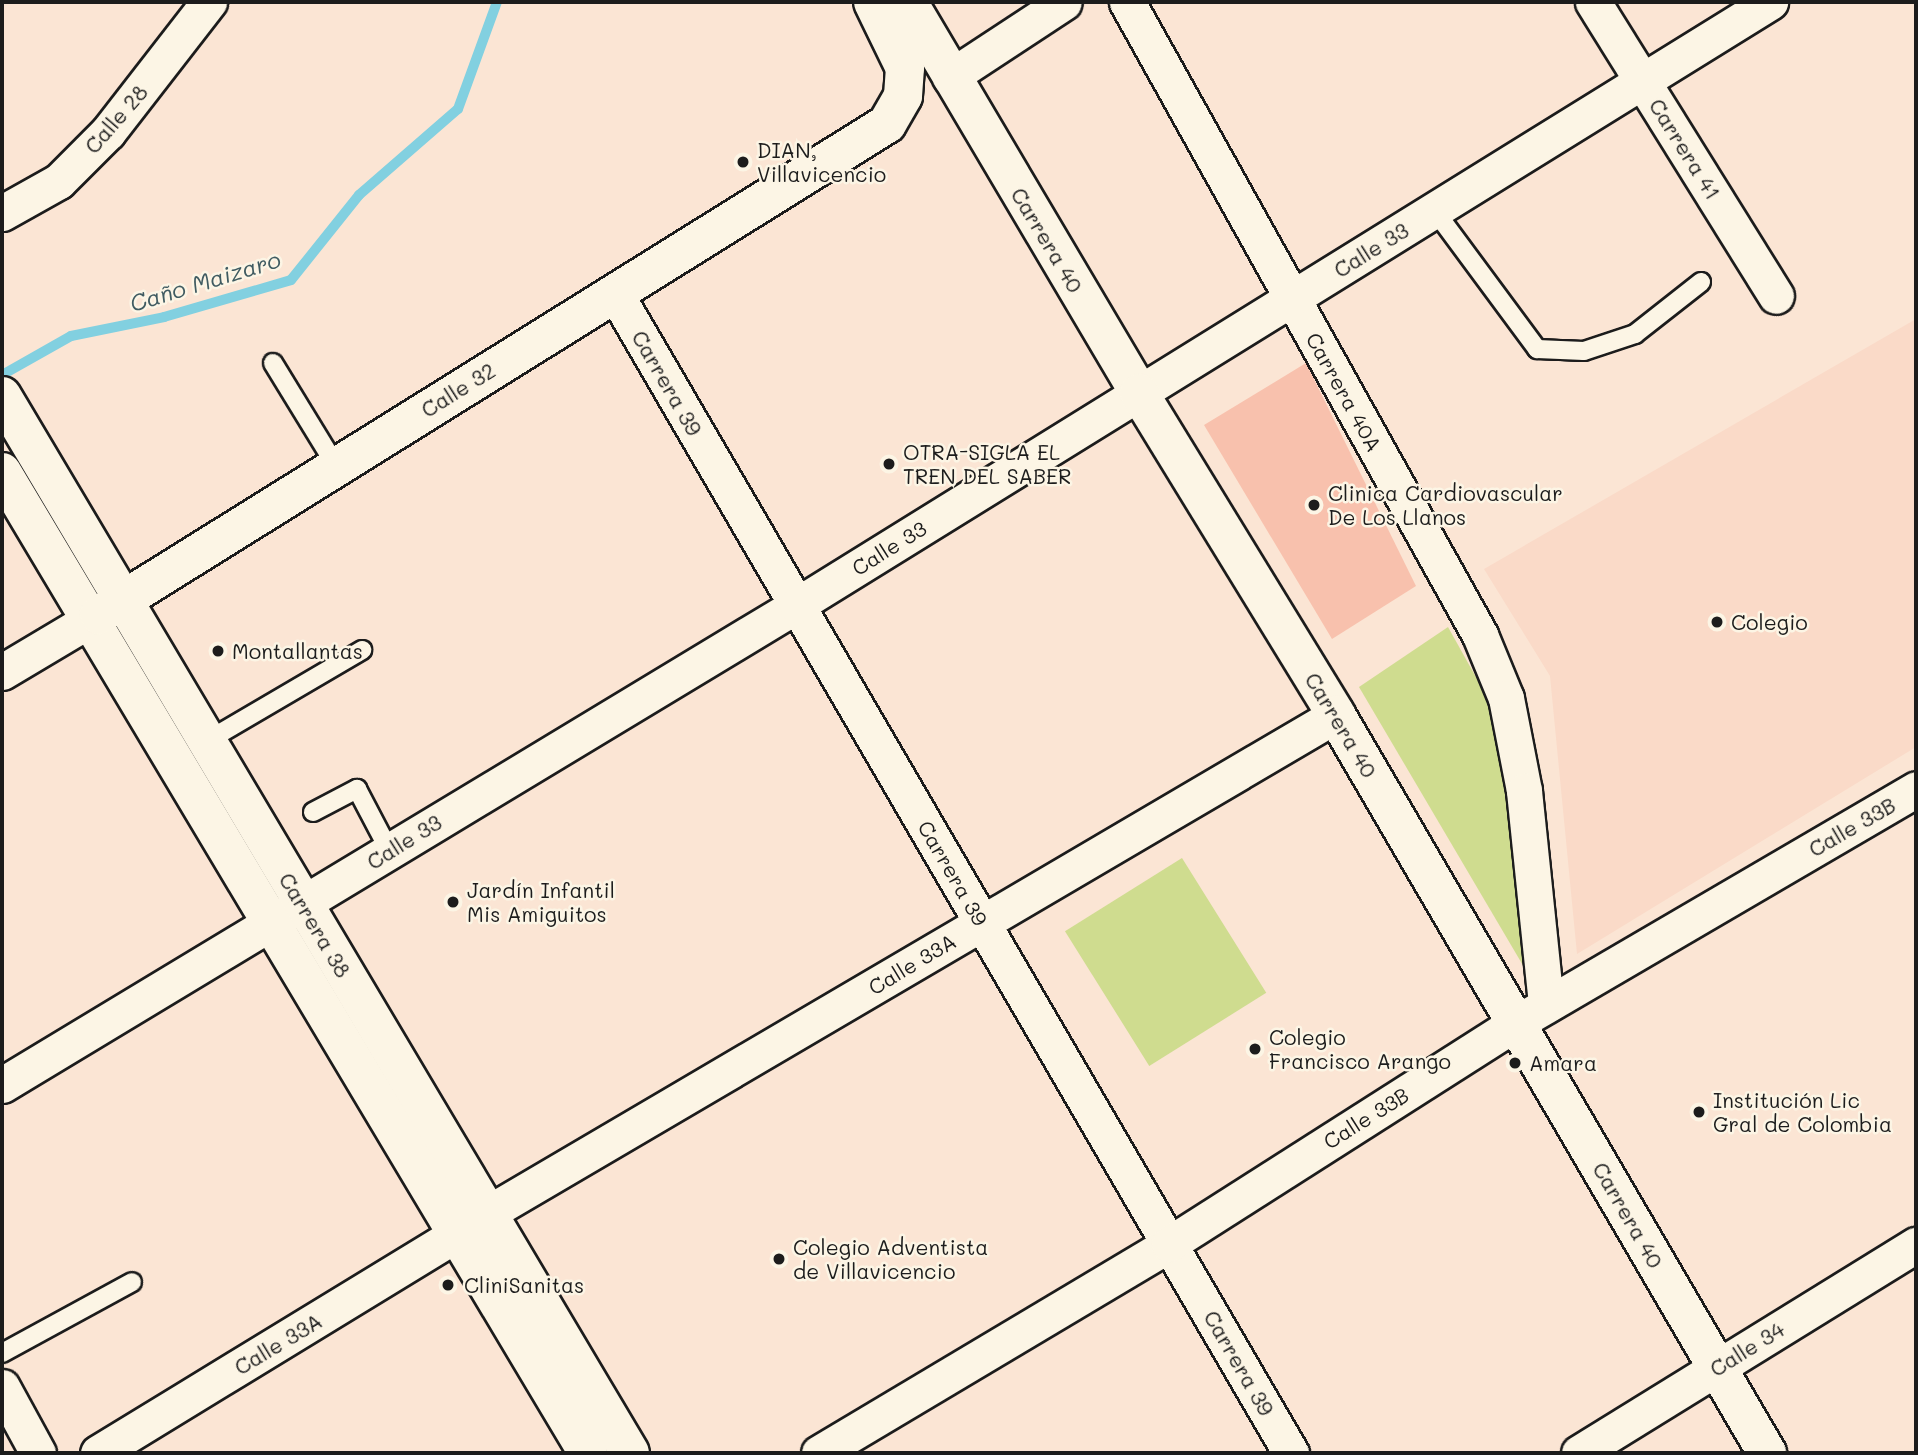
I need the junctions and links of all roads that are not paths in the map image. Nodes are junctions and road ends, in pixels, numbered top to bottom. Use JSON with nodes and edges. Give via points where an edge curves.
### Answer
{"nodes":[{"id":1,"x":209,"y":2,"type":"edge"},
{"id":2,"x":873,"y":2,"type":"edge"},
{"id":3,"x":908,"y":2,"type":"edge"},
{"id":4,"x":1064,"y":2,"type":"edge"},
{"id":5,"x":1126,"y":2,"type":"edge"},
{"id":6,"x":1593,"y":2,"type":"edge"},
{"id":7,"x":1770,"y":2,"type":"edge"},
{"id":8,"x":950,"y":77,"type":"junction"},
{"id":9,"x":1643,"y":81,"type":"junction"},
{"id":10,"x":1434,"y":211,"type":"junction"},
{"id":11,"x":2,"y":214,"type":"edge"},
{"id":12,"x":1700,"y":282,"type":"dead end"},
{"id":13,"x":615,"y":293,"type":"junction"},
{"id":14,"x":1776,"y":296,"type":"dead end"},
{"id":15,"x":1292,"y":300,"type":"junction"},
{"id":16,"x":273,"y":363,"type":"dead end"},
{"id":17,"x":1139,"y":393,"type":"junction"},
{"id":18,"x":2,"y":396,"type":"edge"},
{"id":19,"x":336,"y":466,"type":"junction"},
{"id":20,"x":2,"y":472,"type":"edge"},
{"id":21,"x":797,"y":605,"type":"junction"},
{"id":22,"x":107,"y":610,"type":"junction"},
{"id":23,"x":362,"y":650,"type":"dead end"},
{"id":24,"x":2,"y":672,"type":"edge"},
{"id":25,"x":1336,"y":715,"type":"junction"},
{"id":26,"x":207,"y":741,"type":"junction"},
{"id":27,"x":1916,"y":789,"type":"edge"},
{"id":28,"x":313,"y":812,"type":"dead end"},
{"id":29,"x":389,"y":850,"type":"junction"},
{"id":30,"x":288,"y":915,"type":"junction"},
{"id":31,"x":981,"y":923,"type":"junction"},
{"id":32,"x":1531,"y":1014,"type":"junction"},
{"id":33,"x":2,"y":1085,"type":"edge"},
{"id":34,"x":488,"y":1213,"type":"junction"},
{"id":35,"x":457,"y":1234,"type":"junction"},
{"id":36,"x":1169,"y":1244,"type":"junction"},
{"id":37,"x":1916,"y":1245,"type":"edge"},
{"id":38,"x":132,"y":1282,"type":"dead end"},
{"id":39,"x":2,"y":1353,"type":"edge"},
{"id":40,"x":1717,"y":1368,"type":"junction"},
{"id":41,"x":2,"y":1387,"type":"edge"},
{"id":42,"x":38,"y":1453,"type":"edge"},
{"id":43,"x":98,"y":1453,"type":"edge"},
{"id":44,"x":588,"y":1453,"type":"edge"},
{"id":45,"x":630,"y":1453,"type":"edge"},
{"id":46,"x":819,"y":1453,"type":"edge"},
{"id":47,"x":1291,"y":1453,"type":"edge"},
{"id":48,"x":1579,"y":1453,"type":"edge"},
{"id":49,"x":1767,"y":1453,"type":"edge"}],
"edges":[{"from":1,"to":11,"type":"street","name":"Calle 28","via":[[108,132],[59,181]]},
{"from":2,"to":13,"type":"street","name":"Calle 32","via":[[905,68],[903,96],[887,124]]},
{"from":3,"to":8,"type":"street","name":"Carrera 40"},
{"from":4,"to":8,"type":"street"},
{"from":5,"to":15,"type":"street","name":"Carrera 40A"},
{"from":6,"to":9,"type":"street","name":"Carrera 41"},
{"from":7,"to":9,"type":"street","name":"Calle 33"},
{"from":8,"to":17,"type":"street","name":"Carrera 40"},
{"from":9,"to":10,"type":"street","name":"Calle 33"},
{"from":9,"to":14,"type":"street","name":"Carrera 41"},
{"from":10,"to":12,"type":"lane","via":[[1537,349],[1584,351],[1635,334]]},
{"from":10,"to":15,"type":"street","name":"Calle 33"},
{"from":13,"to":19,"type":"street","name":"Calle 32"},
{"from":13,"to":21,"type":"street","name":"Carrera 39"},
{"from":15,"to":17,"type":"street","name":"Calle 33"},
{"from":15,"to":32,"type":"street","name":"Carrera 40A","via":[[1480,635],[1506,698],[1524,791]]},
{"from":16,"to":19,"type":"lane"},
{"from":17,"to":21,"type":"street","name":"Calle 33"},
{"from":17,"to":25,"type":"street","name":"Carrera 40"},
{"from":18,"to":22,"type":"street","name":"Carrera 38"},
{"from":19,"to":22,"type":"street","name":"Calle 32"},
{"from":20,"to":22,"type":"street","name":"Carrera 38"},
{"from":21,"to":29,"type":"street","name":"Calle 33"},
{"from":21,"to":31,"type":"street","name":"Carrera 39"},
{"from":22,"to":24,"type":"street","name":"Calle 32"},
{"from":22,"to":26,"type":"street","name":"Carrera 38"},
{"from":22,"to":30,"type":"street","name":"Carrera 38"},
{"from":23,"to":26,"type":"lane"},
{"from":25,"to":31,"type":"street","name":"Calle 33A"},
{"from":25,"to":32,"type":"street","name":"Carrera 40"},
{"from":26,"to":30,"type":"street","name":"Carrera 38"},
{"from":27,"to":32,"type":"street","name":"Calle 33B"},
{"from":28,"to":29,"type":"lane","via":[[357,789]]},
{"from":29,"to":30,"type":"street","name":"Calle 33"},
{"from":30,"to":33,"type":"street","name":"Calle 33"},
{"from":30,"to":34,"type":"street","name":"Carrera 38"},
{"from":30,"to":35,"type":"street","name":"Carrera 38"},
{"from":31,"to":34,"type":"street","name":"Calle 33A"},
{"from":31,"to":36,"type":"street","name":"Carrera 39"},
{"from":32,"to":36,"type":"street","name":"Calle 33B"},
{"from":32,"to":40,"type":"street","name":"Carrera 40"},
{"from":34,"to":45,"type":"street","name":"Carrera 38"},
{"from":35,"to":43,"type":"street","name":"Calle 33A"},
{"from":35,"to":44,"type":"street","name":"Carrera 38"},
{"from":36,"to":46,"type":"street","name":"Calle 33B"},
{"from":36,"to":47,"type":"street","name":"Carrera 39"},
{"from":37,"to":40,"type":"street","name":"Calle 34"},
{"from":38,"to":39,"type":"lane"},
{"from":40,"to":48,"type":"street","name":"Calle 34"},
{"from":40,"to":49,"type":"street","name":"Carrera 40"},
{"from":41,"to":42,"type":"street"}]}
